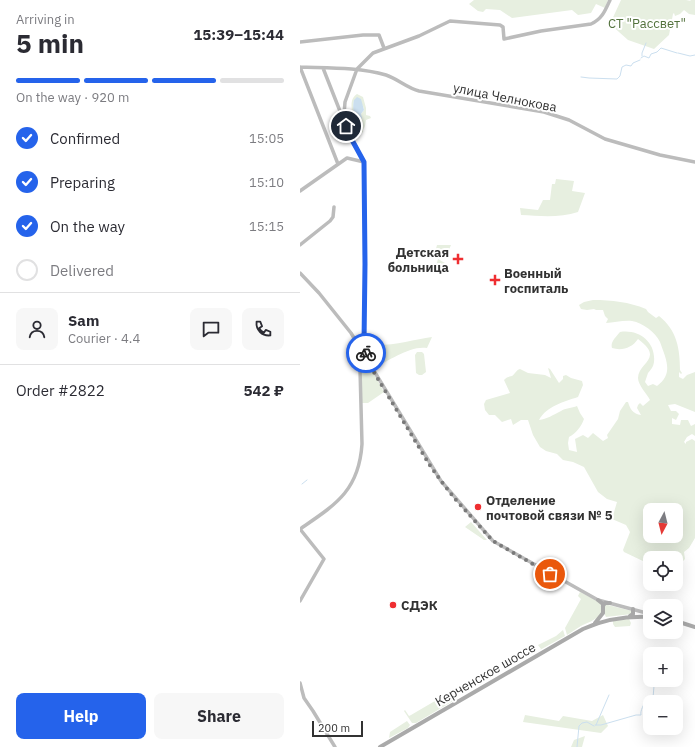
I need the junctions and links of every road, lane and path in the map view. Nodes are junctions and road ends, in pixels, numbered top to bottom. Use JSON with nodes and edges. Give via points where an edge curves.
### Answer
{"nodes":[{"id":1,"x":610,"y":0,"type":"edge"},
{"id":2,"x":300,"y":42,"type":"edge"},
{"id":3,"x":384,"y":48,"type":"junction"},
{"id":4,"x":300,"y":67,"type":"edge"},
{"id":5,"x":323,"y":68,"type":"junction"},
{"id":6,"x":357,"y":69,"type":"junction"},
{"id":7,"x":344,"y":118,"type":"junction"},
{"id":8,"x":364,"y":162,"type":"junction"},
{"id":9,"x":695,"y":162,"type":"edge"},
{"id":10,"x":338,"y":164,"type":"junction"},
{"id":11,"x":300,"y":191,"type":"edge"},
{"id":12,"x":334,"y":206,"type":"dead end"},
{"id":13,"x":300,"y":245,"type":"edge"},
{"id":14,"x":300,"y":273,"type":"edge"},
{"id":15,"x":364,"y":343,"type":"junction"},
{"id":16,"x":358,"y":346,"type":"junction"},
{"id":17,"x":362,"y":353,"type":"junction"},
{"id":18,"x":369,"y":363,"type":"junction"},
{"id":19,"x":360,"y":367,"type":"junction"},
{"id":20,"x":300,"y":529,"type":"edge"},
{"id":21,"x":300,"y":600,"type":"edge"},
{"id":22,"x":598,"y":600,"type":"joint"},
{"id":23,"x":610,"y":603,"type":"joint"},
{"id":24,"x":604,"y":604,"type":"junction"},
{"id":25,"x":633,"y":609,"type":"junction"},
{"id":26,"x":602,"y":613,"type":"junction"},
{"id":27,"x":643,"y":613,"type":"edge"},
{"id":28,"x":629,"y":616,"type":"junction"},
{"id":29,"x":643,"y":616,"type":"edge"},
{"id":30,"x":613,"y":618,"type":"junction"},
{"id":31,"x":683,"y":623,"type":"edge"},
{"id":32,"x":593,"y":624,"type":"junction"},
{"id":33,"x":695,"y":627,"type":"edge"},
{"id":34,"x":300,"y":683,"type":"edge"},
{"id":35,"x":335,"y":747,"type":"edge"},
{"id":36,"x":380,"y":747,"type":"edge"}],
"edges":[{"from":1,"to":3,"type":"main road","via":[[602,16],[591,24],[504,39],[503,28],[500,25],[450,21],[419,36]]},
{"from":2,"to":3,"type":"main road","via":[[379,35]]},
{"from":3,"to":6,"type":"main road","via":[[368,57]]},
{"from":4,"to":5,"type":"main road","name":"улица Челнокова"},
{"from":4,"to":10,"type":"main road"},
{"from":5,"to":6,"type":"main road","name":"улица Челнокова"},
{"from":5,"to":7,"type":"main road"},
{"from":6,"to":7,"type":"main road","via":[[345,102]]},
{"from":6,"to":9,"type":"main road","name":"улица Челнокова","via":[[386,75],[419,91],[544,112],[569,120],[605,139]]},
{"from":7,"to":8,"type":"main road"},
{"from":8,"to":10,"type":"main road","via":[[348,158]]},
{"from":8,"to":15,"type":"main road"},
{"from":10,"to":11,"type":"main road"},
{"from":12,"to":13,"type":"main road","via":[[330,221]]},
{"from":14,"to":16,"type":"main road","via":[[332,308]]},
{"from":15,"to":16,"type":"main road","via":[[361,348]]},
{"from":15,"to":17,"type":"main road"},
{"from":15,"to":18,"type":"main road"},
{"from":16,"to":17,"type":"main road"},
{"from":16,"to":19,"type":"main road"},
{"from":17,"to":18,"type":"main road"},
{"from":17,"to":19,"type":"main road"},
{"from":18,"to":19,"type":"main road","via":[[364,362]]},
{"from":18,"to":22,"type":"main road","via":[[434,471],[487,535],[499,546]]},
{"from":19,"to":20,"type":"main road","via":[[362,444],[358,471],[342,498]]},
{"from":20,"to":21,"type":"main road","via":[[324,559]]},
{"from":22,"to":24,"type":"main road"},
{"from":23,"to":24,"type":"main road"},
{"from":23,"to":25,"type":"main road"},
{"from":24,"to":26,"type":"main road"},
{"from":25,"to":27,"type":"main road"},
{"from":25,"to":28,"type":"main road","via":[[634,614]]},
{"from":26,"to":30,"type":"main road","via":[[605,619]]},
{"from":26,"to":32,"type":"main road"},
{"from":28,"to":29,"type":"main road","name":"Керченское шоссе"},
{"from":28,"to":30,"type":"main road","name":"Керченское шоссе"},
{"from":30,"to":32,"type":"main road","name":"Керченское шоссе"},
{"from":31,"to":33,"type":"main road"},
{"from":32,"to":36,"type":"main road","name":"Керченское шоссе"},
{"from":34,"to":35,"type":"main road","via":[[304,698]]}]}
